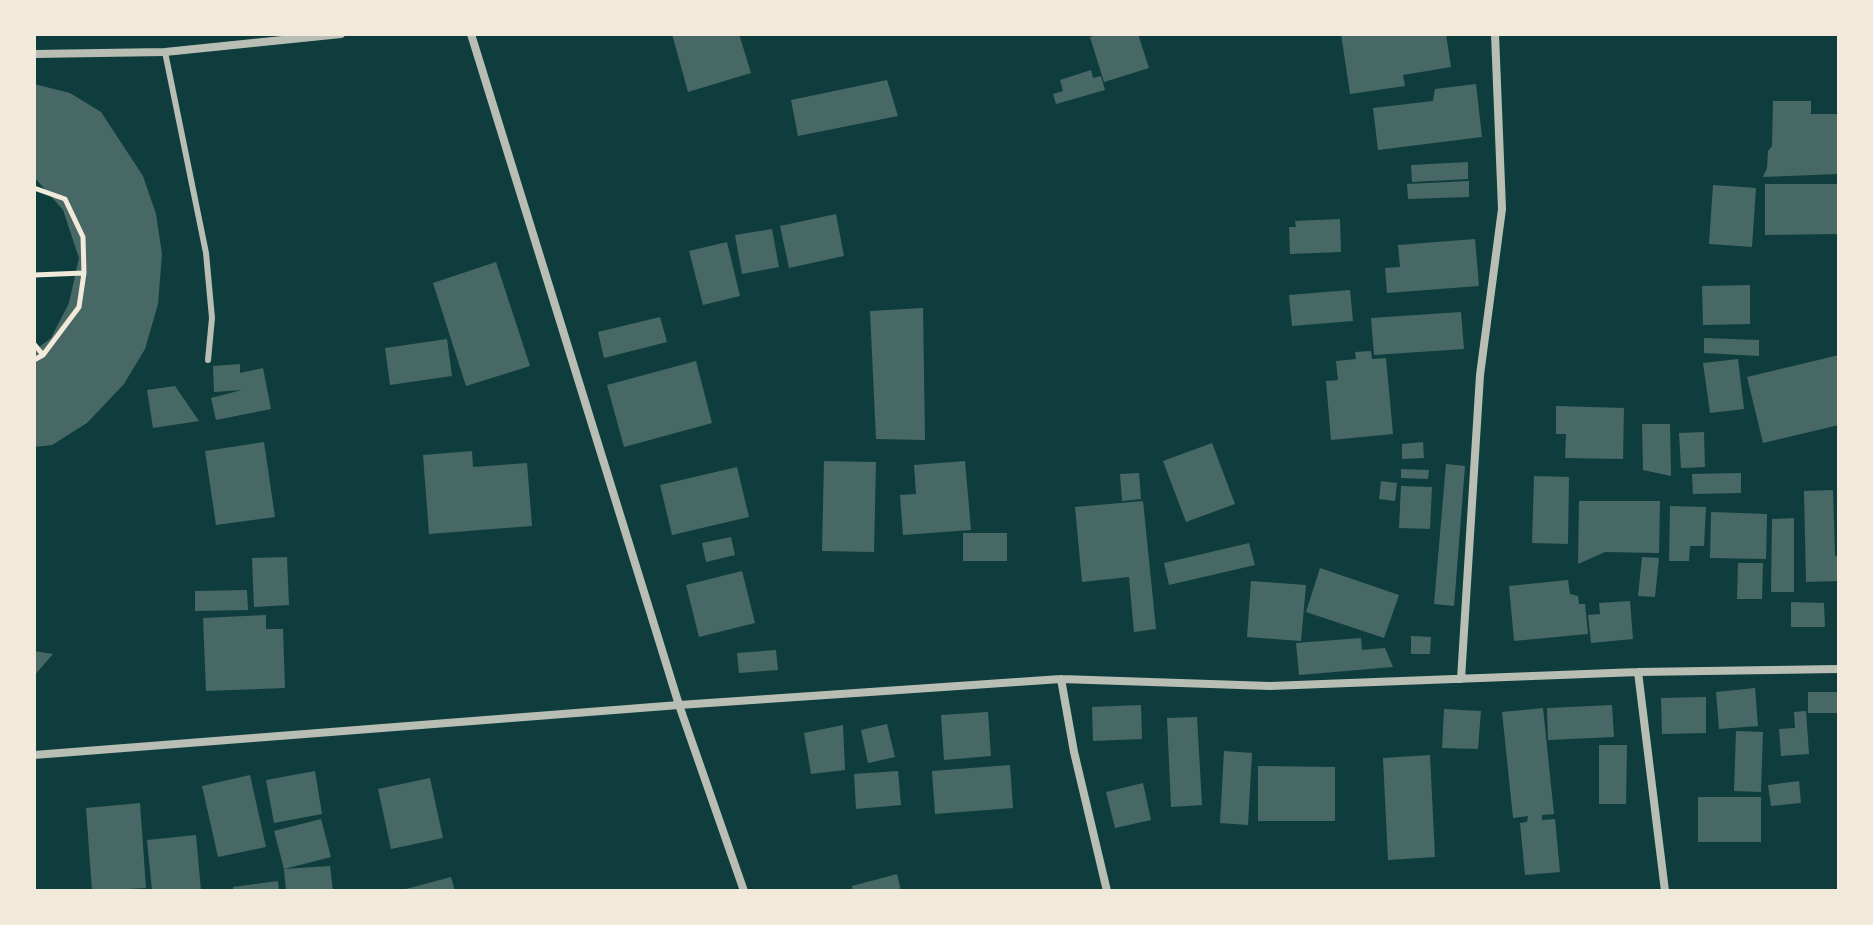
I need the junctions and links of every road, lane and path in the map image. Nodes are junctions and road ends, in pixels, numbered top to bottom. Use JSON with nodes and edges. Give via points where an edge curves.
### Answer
{"nodes":[{"id":1,"x":341,"y":34,"type":"edge"},
{"id":2,"x":471,"y":34,"type":"edge"},
{"id":3,"x":1495,"y":34,"type":"edge"},
{"id":4,"x":165,"y":52,"type":"junction"},
{"id":5,"x":34,"y":54,"type":"edge"},
{"id":6,"x":34,"y":188,"type":"edge"},
{"id":7,"x":84,"y":273,"type":"junction"},
{"id":8,"x":34,"y":275,"type":"edge"},
{"id":9,"x":34,"y":344,"type":"edge"},
{"id":10,"x":43,"y":355,"type":"junction"},
{"id":11,"x":34,"y":360,"type":"edge"},
{"id":12,"x":208,"y":360,"type":"dead end"},
{"id":13,"x":1839,"y":669,"type":"edge"},
{"id":14,"x":1638,"y":672,"type":"junction"},
{"id":15,"x":1061,"y":679,"type":"junction"},
{"id":16,"x":1461,"y":679,"type":"junction"},
{"id":17,"x":679,"y":705,"type":"junction"},
{"id":18,"x":34,"y":755,"type":"edge"},
{"id":19,"x":744,"y":891,"type":"edge"},
{"id":20,"x":1107,"y":891,"type":"edge"},
{"id":21,"x":1665,"y":891,"type":"edge"}],
"edges":[{"from":1,"to":4,"type":"street"},
{"from":2,"to":17,"type":"street"},
{"from":3,"to":16,"type":"street","via":[[1502,209],[1480,375]]},
{"from":4,"to":5,"type":"street"},
{"from":4,"to":12,"type":"lane","via":[[206,253],[212,318]]},
{"from":6,"to":7,"type":"path","via":[[65,199],[83,237]]},
{"from":7,"to":8,"type":"path"},
{"from":7,"to":10,"type":"path","via":[[79,307]]},
{"from":9,"to":10,"type":"path"},
{"from":10,"to":11,"type":"path"},
{"from":13,"to":14,"type":"street"},
{"from":14,"to":16,"type":"street"},
{"from":14,"to":21,"type":"street"},
{"from":15,"to":16,"type":"street","via":[[1270,686]]},
{"from":15,"to":17,"type":"street"},
{"from":15,"to":20,"type":"street"},
{"from":17,"to":18,"type":"street"},
{"from":17,"to":19,"type":"street"}]}
